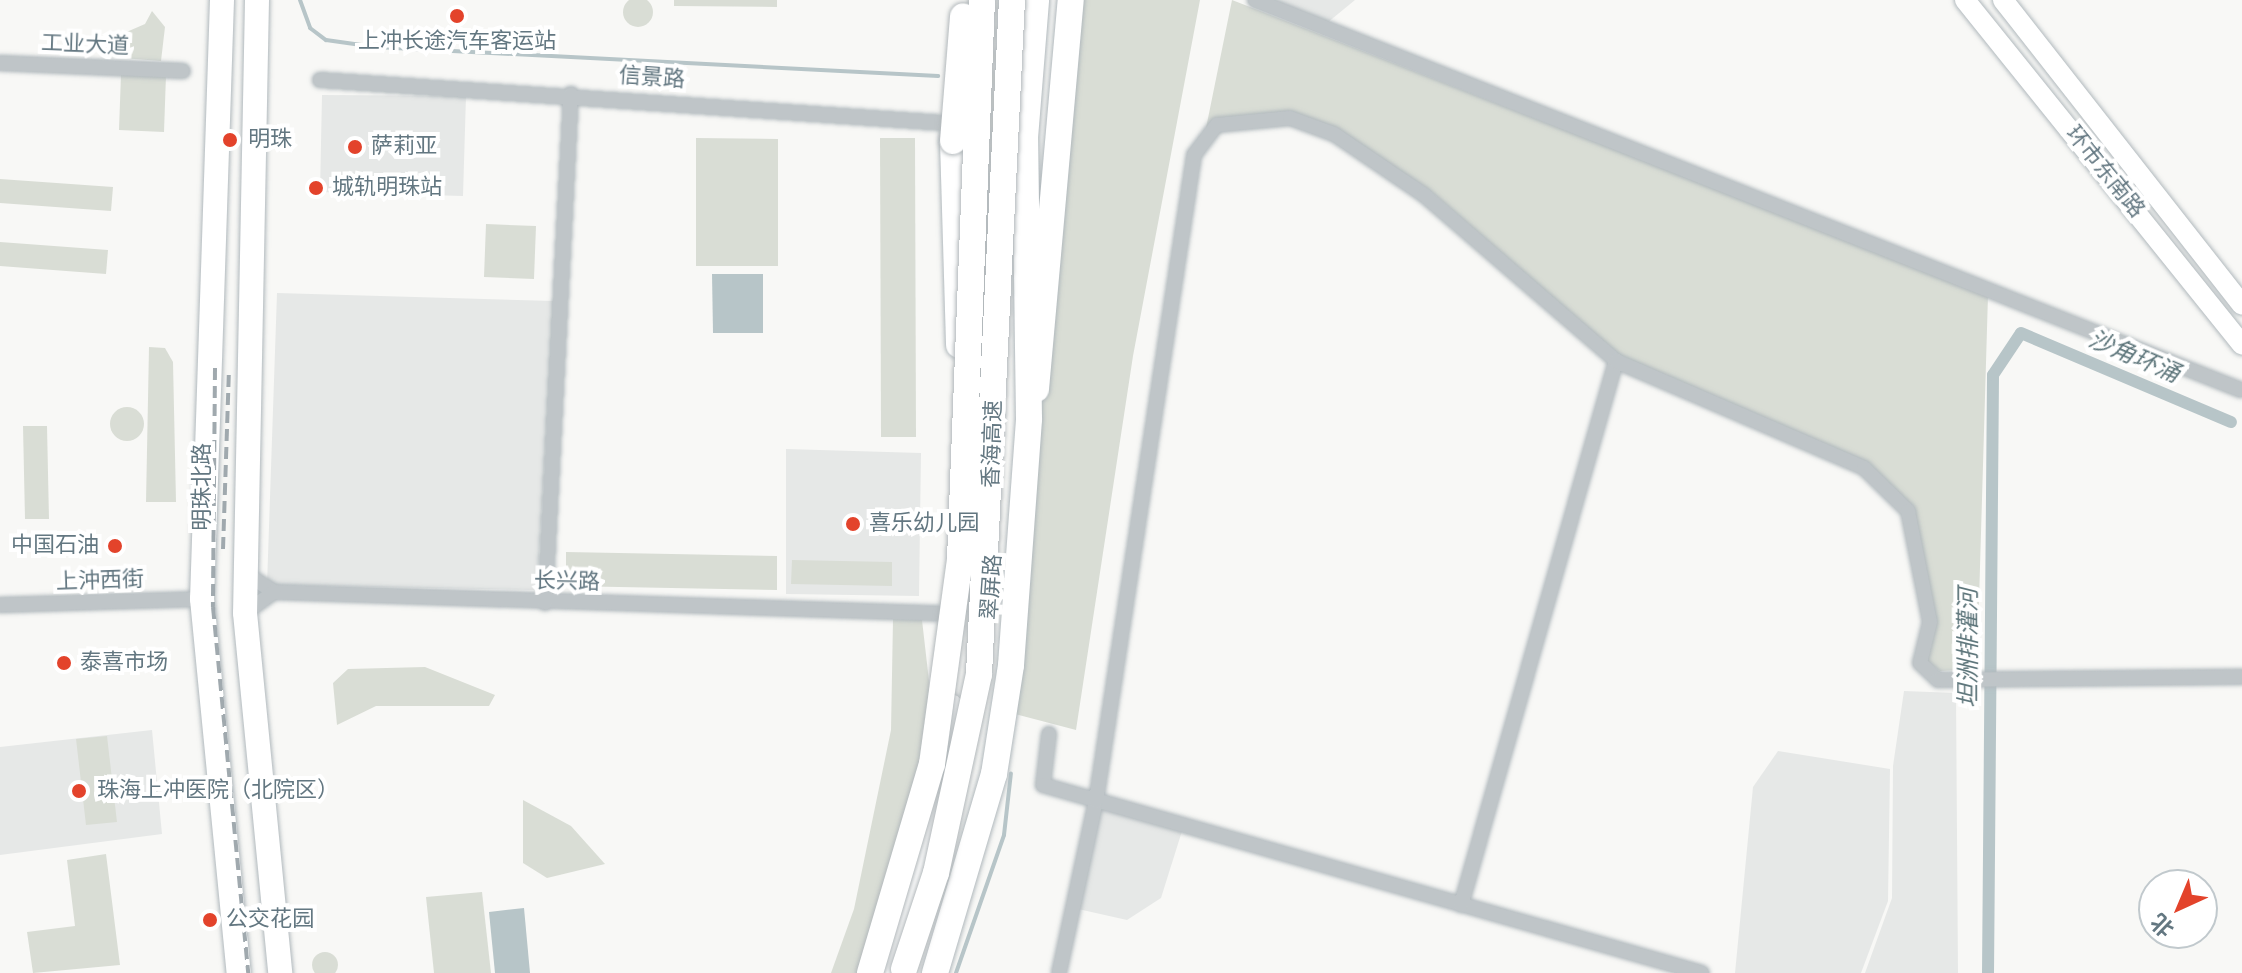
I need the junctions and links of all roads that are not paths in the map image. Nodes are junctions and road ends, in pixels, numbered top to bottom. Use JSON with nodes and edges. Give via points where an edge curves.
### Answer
{"nodes":[{"id":1,"x":222,"y":0,"type":"edge"},
{"id":2,"x":257,"y":0,"type":"edge"},
{"id":3,"x":964,"y":0,"type":"edge"},
{"id":4,"x":985,"y":0,"type":"edge"},
{"id":5,"x":1010,"y":0,"type":"edge"},
{"id":6,"x":1036,"y":0,"type":"edge"},
{"id":7,"x":1071,"y":0,"type":"edge"},
{"id":8,"x":1255,"y":0,"type":"edge"},
{"id":9,"x":1965,"y":0,"type":"edge"},
{"id":10,"x":2003,"y":0,"type":"edge"},
{"id":11,"x":0,"y":63,"type":"edge"},
{"id":12,"x":176,"y":70,"type":"dead end"},
{"id":13,"x":320,"y":80,"type":"dead end"},
{"id":14,"x":571,"y":94,"type":"junction"},
{"id":15,"x":980,"y":125,"type":"junction"},
{"id":16,"x":2242,"y":305,"type":"edge"},
{"id":17,"x":2242,"y":345,"type":"edge"},
{"id":18,"x":1616,"y":361,"type":"junction"},
{"id":19,"x":2242,"y":390,"type":"edge"},
{"id":20,"x":1029,"y":419,"type":"junction"},
{"id":21,"x":965,"y":428,"type":"junction"},
{"id":22,"x":245,"y":573,"type":"junction"},
{"id":23,"x":274,"y":592,"type":"junction"},
{"id":24,"x":202,"y":599,"type":"junction"},
{"id":25,"x":545,"y":603,"type":"junction"},
{"id":26,"x":0,"y":605,"type":"edge"},
{"id":27,"x":245,"y":613,"type":"junction"},
{"id":28,"x":960,"y":614,"type":"junction"},
{"id":29,"x":2242,"y":677,"type":"edge"},
{"id":30,"x":1049,"y":734,"type":"dead end"},
{"id":31,"x":1096,"y":801,"type":"junction"},
{"id":32,"x":1461,"y":905,"type":"junction"},
{"id":33,"x":239,"y":973,"type":"edge"},
{"id":34,"x":280,"y":973,"type":"edge"},
{"id":35,"x":870,"y":973,"type":"edge"},
{"id":36,"x":889,"y":973,"type":"edge"},
{"id":37,"x":902,"y":973,"type":"edge"},
{"id":38,"x":914,"y":973,"type":"edge"},
{"id":39,"x":935,"y":973,"type":"edge"},
{"id":40,"x":1059,"y":973,"type":"edge"},
{"id":41,"x":1702,"y":973,"type":"edge"}],
"edges":[{"from":1,"to":24,"type":"highway","name":"明珠北路"},
{"from":2,"to":22,"type":"highway","name":"明珠北路"},
{"from":3,"to":21,"type":"highway","bridge":true,"via":[[950,191]]},
{"from":4,"to":15,"type":"main road","name":"翠屏路"},
{"from":4,"to":21,"type":"highway","bridge":true},
{"from":5,"to":37,"type":"highway","name":"香海高速","bridge":true,"via":[[979,674],[936,873]]},
{"from":5,"to":38,"type":"main road","name":"翠屏路","via":[[991,616],[966,790]]},
{"from":6,"to":20,"type":"highway","name":"香海高速","via":[[1025,138]]},
{"from":7,"to":20,"type":"highway","via":[[1044,350]]},
{"from":8,"to":19,"type":"street"},
{"from":9,"to":17,"type":"main road","name":"环市东南路"},
{"from":10,"to":16,"type":"main road","name":"环市东南路"},
{"from":11,"to":12,"type":"street","name":"工业大道"},
{"from":13,"to":14,"type":"street","name":"信景路"},
{"from":14,"to":15,"type":"street","name":"信景路"},
{"from":14,"to":25,"type":"street"},
{"from":15,"to":28,"type":"main road","name":"翠屏路"},
{"from":18,"to":29,"type":"street","via":[[1795,435],[1896,493],[1914,532],[1930,622],[1920,663],[1938,680]]},
{"from":18,"to":31,"type":"street","via":[[1424,195],[1334,134],[1290,118],[1217,125],[1202,138]]},
{"from":18,"to":32,"type":"street"},
{"from":20,"to":39,"type":"highway","name":"香海高速","via":[[1011,665],[994,774]]},
{"from":21,"to":35,"type":"highway","bridge":true,"via":[[960,559],[932,764]]},
{"from":22,"to":23,"type":"street"},
{"from":22,"to":27,"type":"highway","name":"明珠北路"},
{"from":23,"to":25,"type":"street","name":"长兴路"},
{"from":23,"to":27,"type":"street"},
{"from":24,"to":26,"type":"street","name":"上沖西街"},
{"from":24,"to":33,"type":"highway","name":"明珠北路"},
{"from":25,"to":28,"type":"street","name":"长兴路"},
{"from":27,"to":34,"type":"highway","name":"明珠北路"},
{"from":28,"to":36,"type":"main road","name":"翠屏路","via":[[948,753],[930,846]]},
{"from":30,"to":31,"type":"street","via":[[1043,785]]},
{"from":31,"to":32,"type":"street"},
{"from":31,"to":40,"type":"street"},
{"from":32,"to":41,"type":"street"}]}
